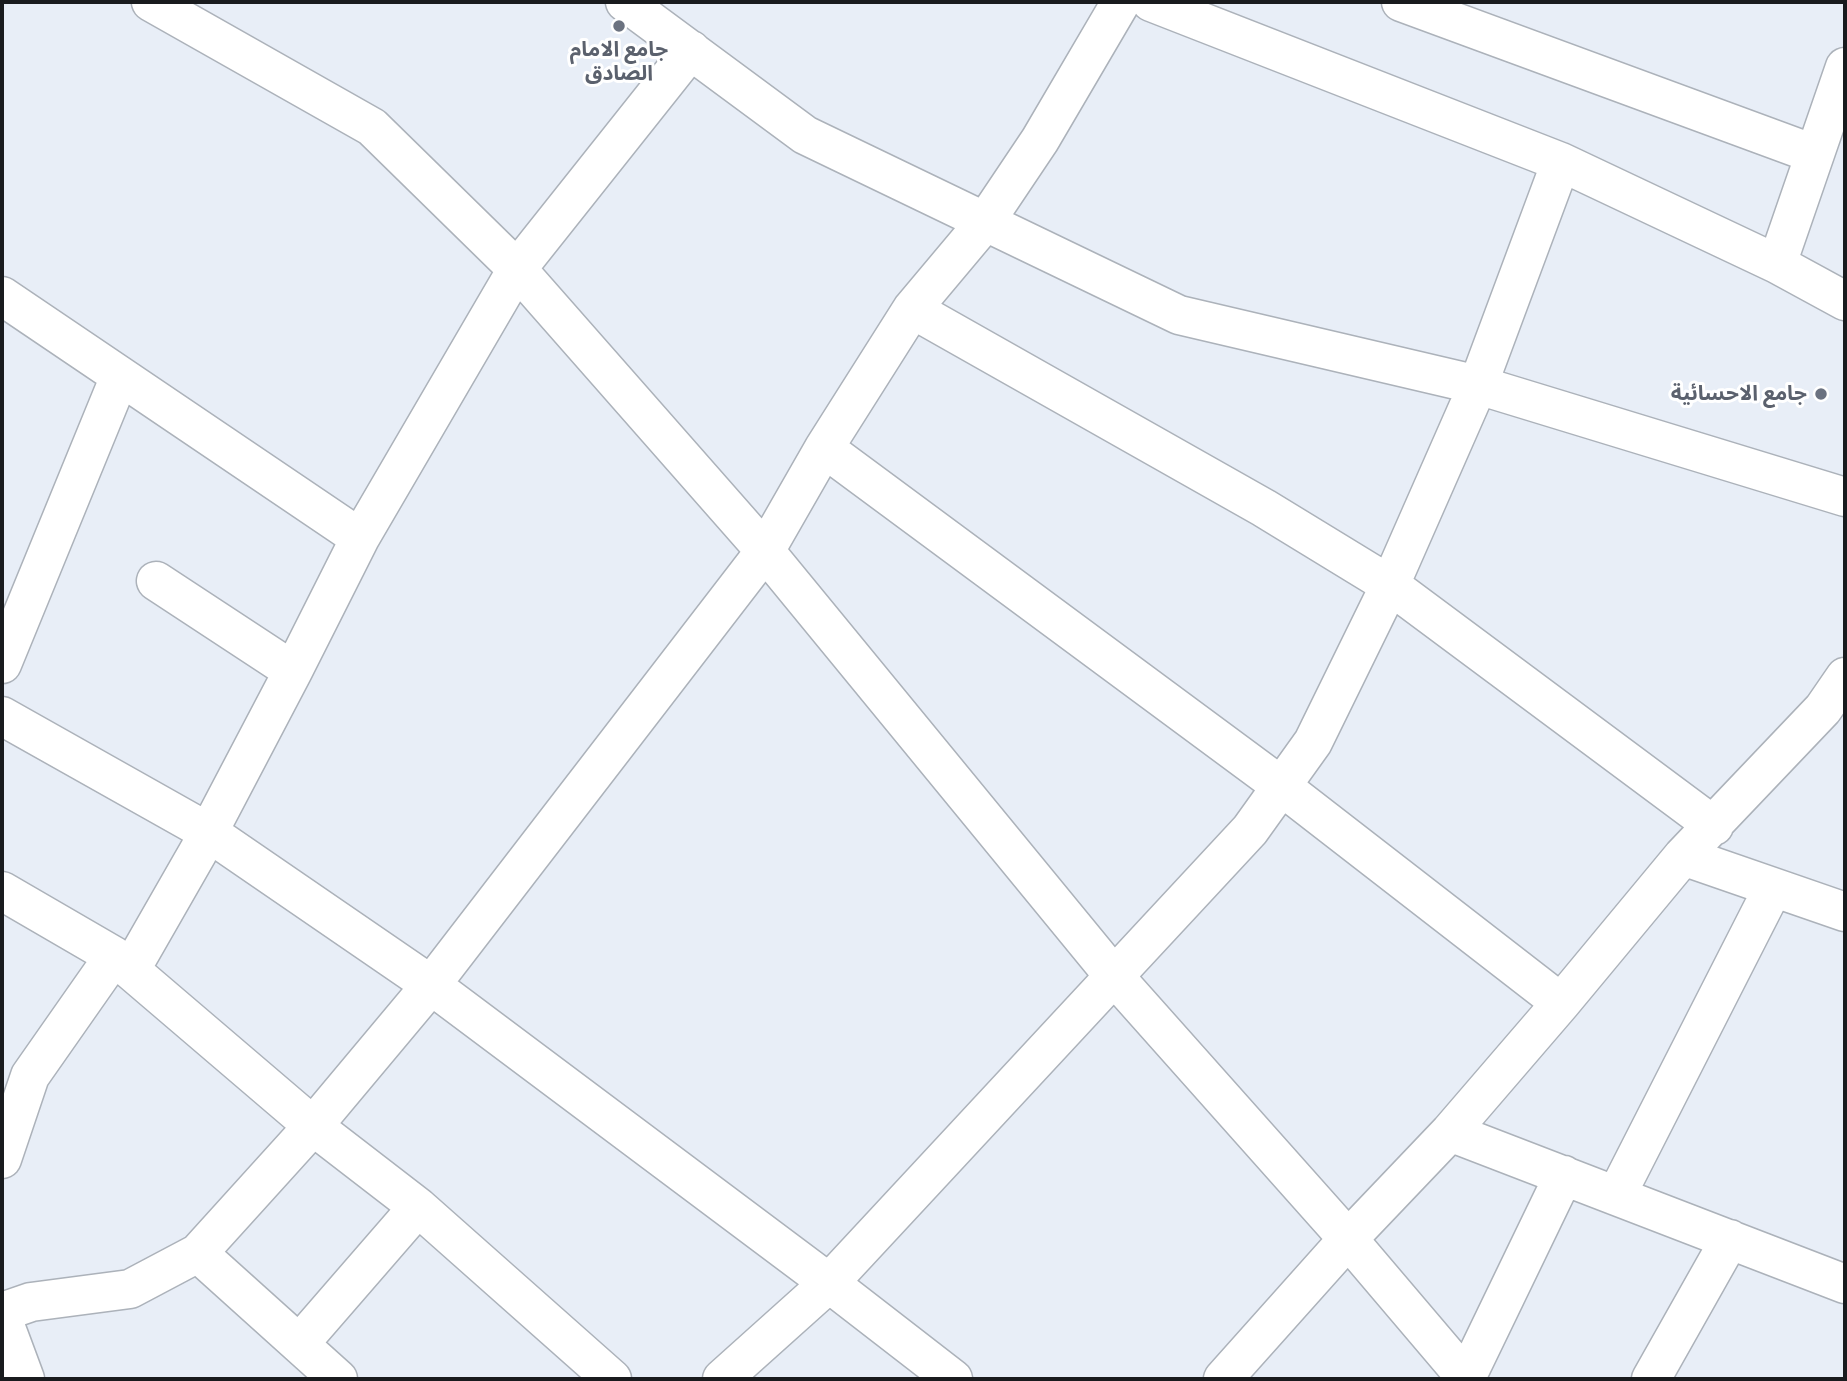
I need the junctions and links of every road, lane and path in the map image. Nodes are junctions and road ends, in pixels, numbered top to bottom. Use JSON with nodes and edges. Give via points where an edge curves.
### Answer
{"nodes":[{"id":1,"x":151,"y":2,"type":"edge"},
{"id":2,"x":625,"y":2,"type":"edge"},
{"id":3,"x":1121,"y":2,"type":"edge"},
{"id":4,"x":1151,"y":2,"type":"edge"},
{"id":5,"x":1401,"y":2,"type":"edge"},
{"id":6,"x":691,"y":50,"type":"junction"},
{"id":7,"x":1845,"y":66,"type":"edge"},
{"id":8,"x":1814,"y":154,"type":"junction"},
{"id":9,"x":1561,"y":162,"type":"junction"},
{"id":10,"x":985,"y":222,"type":"junction"},
{"id":11,"x":1777,"y":264,"type":"junction"},
{"id":12,"x":517,"y":269,"type":"junction"},
{"id":13,"x":2,"y":296,"type":"edge"},
{"id":14,"x":1845,"y":301,"type":"edge"},
{"id":15,"x":912,"y":309,"type":"junction"},
{"id":16,"x":120,"y":376,"type":"junction"},
{"id":17,"x":1478,"y":385,"type":"junction"},
{"id":18,"x":824,"y":448,"type":"junction"},
{"id":19,"x":1845,"y":497,"type":"edge"},
{"id":20,"x":360,"y":538,"type":"junction"},
{"id":21,"x":765,"y":551,"type":"junction"},
{"id":22,"x":156,"y":581,"type":"dead end"},
{"id":23,"x":1390,"y":585,"type":"junction"},
{"id":24,"x":2,"y":664,"type":"edge"},
{"id":25,"x":293,"y":671,"type":"junction"},
{"id":26,"x":1845,"y":677,"type":"edge"},
{"id":27,"x":2,"y":716,"type":"edge"},
{"id":28,"x":1281,"y":786,"type":"junction"},
{"id":29,"x":1714,"y":826,"type":"junction"},
{"id":30,"x":208,"y":832,"type":"junction"},
{"id":31,"x":1683,"y":856,"type":"junction"},
{"id":32,"x":1773,"y":888,"type":"junction"},
{"id":33,"x":2,"y":891,"type":"edge"},
{"id":34,"x":1845,"y":912,"type":"edge"},
{"id":35,"x":122,"y":963,"type":"junction"},
{"id":36,"x":1113,"y":975,"type":"junction"},
{"id":37,"x":431,"y":985,"type":"junction"},
{"id":38,"x":1562,"y":1003,"type":"junction"},
{"id":39,"x":313,"y":1126,"type":"junction"},
{"id":40,"x":1450,"y":1132,"type":"junction"},
{"id":41,"x":2,"y":1159,"type":"edge"},
{"id":42,"x":1564,"y":1175,"type":"junction"},
{"id":43,"x":1616,"y":1196,"type":"junction"},
{"id":44,"x":418,"y":1207,"type":"junction"},
{"id":45,"x":1730,"y":1239,"type":"junction"},
{"id":46,"x":1348,"y":1240,"type":"junction"},
{"id":47,"x":198,"y":1254,"type":"junction"},
{"id":48,"x":829,"y":1283,"type":"junction"},
{"id":49,"x":1845,"y":1284,"type":"edge"},
{"id":50,"x":2,"y":1315,"type":"edge"},
{"id":51,"x":300,"y":1343,"type":"junction"},
{"id":52,"x":26,"y":1379,"type":"edge"},
{"id":53,"x":338,"y":1379,"type":"edge"},
{"id":54,"x":611,"y":1379,"type":"edge"},
{"id":55,"x":722,"y":1379,"type":"edge"},
{"id":56,"x":953,"y":1379,"type":"edge"},
{"id":57,"x":1223,"y":1379,"type":"edge"},
{"id":58,"x":1466,"y":1379,"type":"edge"},
{"id":59,"x":1651,"y":1379,"type":"edge"}],
"edges":[{"from":1,"to":12,"type":"street","via":[[372,127]]},
{"from":2,"to":6,"type":"street"},
{"from":3,"to":10,"type":"street","via":[[1040,141]]},
{"from":4,"to":9,"type":"street"},
{"from":5,"to":8,"type":"street"},
{"from":6,"to":10,"type":"street","via":[[805,135]]},
{"from":6,"to":12,"type":"street"},
{"from":7,"to":8,"type":"street"},
{"from":8,"to":11,"type":"street"},
{"from":9,"to":11,"type":"street"},
{"from":9,"to":17,"type":"street"},
{"from":10,"to":15,"type":"street"},
{"from":10,"to":17,"type":"street","via":[[1180,315]]},
{"from":11,"to":14,"type":"street"},
{"from":12,"to":20,"type":"street"},
{"from":12,"to":21,"type":"street"},
{"from":13,"to":16,"type":"street"},
{"from":15,"to":18,"type":"street"},
{"from":15,"to":23,"type":"street","via":[[1264,508]]},
{"from":16,"to":20,"type":"street"},
{"from":16,"to":24,"type":"street"},
{"from":17,"to":19,"type":"street"},
{"from":17,"to":23,"type":"street"},
{"from":18,"to":21,"type":"street"},
{"from":18,"to":28,"type":"street"},
{"from":20,"to":25,"type":"street"},
{"from":21,"to":36,"type":"street"},
{"from":21,"to":37,"type":"street"},
{"from":22,"to":25,"type":"street"},
{"from":23,"to":28,"type":"street","via":[[1312,742]]},
{"from":23,"to":29,"type":"street"},
{"from":25,"to":30,"type":"street"},
{"from":26,"to":29,"type":"street","via":[[1823,709]]},
{"from":27,"to":30,"type":"street"},
{"from":28,"to":36,"type":"street","via":[[1250,830]]},
{"from":28,"to":38,"type":"street"},
{"from":29,"to":31,"type":"street"},
{"from":30,"to":35,"type":"street"},
{"from":30,"to":37,"type":"street"},
{"from":31,"to":32,"type":"street"},
{"from":31,"to":38,"type":"street"},
{"from":32,"to":34,"type":"street"},
{"from":32,"to":43,"type":"street"},
{"from":33,"to":35,"type":"street"},
{"from":35,"to":39,"type":"street"},
{"from":35,"to":41,"type":"street","via":[[30,1076]]},
{"from":36,"to":46,"type":"street"},
{"from":36,"to":48,"type":"street"},
{"from":37,"to":39,"type":"street"},
{"from":37,"to":48,"type":"street"},
{"from":38,"to":40,"type":"street"},
{"from":39,"to":44,"type":"street"},
{"from":39,"to":47,"type":"street"},
{"from":40,"to":42,"type":"street"},
{"from":40,"to":46,"type":"street"},
{"from":42,"to":43,"type":"street"},
{"from":42,"to":58,"type":"street"},
{"from":43,"to":45,"type":"street"},
{"from":44,"to":51,"type":"street"},
{"from":44,"to":54,"type":"street"},
{"from":45,"to":49,"type":"street"},
{"from":45,"to":59,"type":"street"},
{"from":46,"to":57,"type":"street"},
{"from":46,"to":58,"type":"street"},
{"from":47,"to":50,"type":"street","via":[[130,1289],[31,1302]]},
{"from":47,"to":51,"type":"street"},
{"from":48,"to":55,"type":"street"},
{"from":48,"to":56,"type":"street"},
{"from":50,"to":52,"type":"street"},
{"from":51,"to":53,"type":"street"}]}
